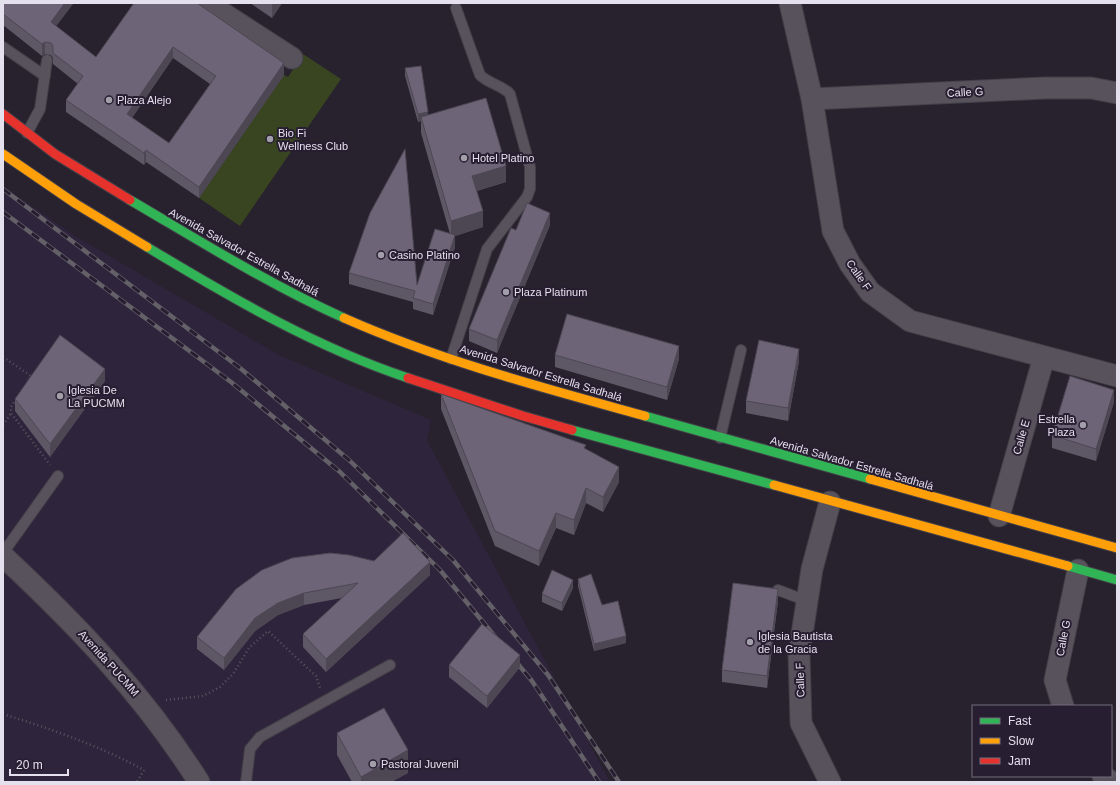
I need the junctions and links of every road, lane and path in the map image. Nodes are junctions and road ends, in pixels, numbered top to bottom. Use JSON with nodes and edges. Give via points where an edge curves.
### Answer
{"nodes":[{"id":1,"x":207,"y":3,"type":"edge"},
{"id":2,"x":790,"y":3,"type":"edge"},
{"id":3,"x":456,"y":8,"type":"dead end"},
{"id":4,"x":3,"y":47,"type":"edge"},
{"id":5,"x":292,"y":58,"type":"dead end"},
{"id":6,"x":47,"y":60,"type":"dead end"},
{"id":7,"x":45,"y":76,"type":"junction"},
{"id":8,"x":1117,"y":93,"type":"edge"},
{"id":9,"x":812,"y":99,"type":"junction"},
{"id":10,"x":3,"y":114,"type":"edge"},
{"id":11,"x":27,"y":133,"type":"junction"},
{"id":12,"x":3,"y":154,"type":"edge"},
{"id":13,"x":741,"y":350,"type":"dead end"},
{"id":14,"x":3,"y":357,"type":"edge"},
{"id":15,"x":1044,"y":357,"type":"junction"},
{"id":16,"x":451,"y":359,"type":"junction"},
{"id":17,"x":1117,"y":376,"type":"edge"},
{"id":18,"x":23,"y":389,"type":"edge"},
{"id":19,"x":19,"y":395,"type":"edge"},
{"id":20,"x":11,"y":413,"type":"junction"},
{"id":21,"x":3,"y":425,"type":"edge"},
{"id":22,"x":720,"y":438,"type":"junction"},
{"id":23,"x":58,"y":476,"type":"joint"},
{"id":24,"x":830,"y":502,"type":"junction"},
{"id":25,"x":999,"y":516,"type":"junction"},
{"id":26,"x":1117,"y":548,"type":"edge"},
{"id":27,"x":3,"y":552,"type":"edge"},
{"id":28,"x":3,"y":556,"type":"edge"},
{"id":29,"x":1078,"y":570,"type":"junction"},
{"id":30,"x":1117,"y":580,"type":"edge"},
{"id":31,"x":778,"y":590,"type":"edge"},
{"id":32,"x":807,"y":601,"type":"junction"},
{"id":33,"x":390,"y":665,"type":"dead end"},
{"id":34,"x":142,"y":701,"type":"junction"},
{"id":35,"x":324,"y":702,"type":"junction"},
{"id":36,"x":1063,"y":705,"type":"edge"},
{"id":37,"x":3,"y":714,"type":"edge"},
{"id":38,"x":137,"y":782,"type":"edge"},
{"id":39,"x":199,"y":782,"type":"edge"},
{"id":40,"x":246,"y":782,"type":"edge"},
{"id":41,"x":830,"y":782,"type":"edge"}],
"edges":[{"from":1,"to":5,"type":"street"},
{"from":2,"to":9,"type":"street","name":"Calle F"},
{"from":3,"to":16,"type":"lane","via":[[480,75],[510,94],[532,181],[527,197],[487,249]]},
{"from":4,"to":7,"type":"lane"},
{"from":6,"to":7,"type":"lane"},
{"from":7,"to":11,"type":"lane","via":[[40,109]]},
{"from":8,"to":9,"type":"street","name":"Calle G","via":[[1091,88],[1045,88]]},
{"from":9,"to":15,"type":"street","name":"Calle F","via":[[833,231],[850,264],[870,292],[910,321]]},
{"from":10,"to":11,"type":"main road","name":"Avenida Salvador Estrella Sadhalá"},
{"from":11,"to":16,"type":"main road","name":"Avenida Salvador Estrella Sadhalá","via":[[92,178],[312,304],[394,340]]},
{"from":12,"to":24,"type":"main road","via":[[76,204],[217,289],[299,333],[385,370],[523,416]]},
{"from":13,"to":22,"type":"lane"},
{"from":14,"to":18,"type":"path","via":[[31,376]]},
{"from":15,"to":17,"type":"street","name":"Calle F"},
{"from":15,"to":25,"type":"street","name":"Calle E"},
{"from":16,"to":22,"type":"main road","name":"Avenida Salvador Estrella Sadhalá"},
{"from":19,"to":20,"type":"path","via":[[11,407]]},
{"from":20,"to":21,"type":"path"},
{"from":20,"to":23,"type":"path"},
{"from":22,"to":25,"type":"main road","name":"Avenida Salvador Estrella Sadhalá"},
{"from":23,"to":27,"type":"lane"},
{"from":24,"to":29,"type":"main road"},
{"from":24,"to":32,"type":"street","name":"Calle F","via":[[812,569]]},
{"from":25,"to":26,"type":"main road","name":"Avenida Salvador Estrella Sadhalá"},
{"from":28,"to":34,"type":"street","name":"Avenida PUCMM","via":[[62,611],[105,656]]},
{"from":29,"to":30,"type":"main road"},
{"from":29,"to":36,"type":"street","name":"Calle G","via":[[1055,680]]},
{"from":31,"to":32,"type":"lane"},
{"from":32,"to":41,"type":"street","name":"Calle F","via":[[799,654],[801,723]]},
{"from":33,"to":35,"type":"lane"},
{"from":34,"to":35,"type":"path","via":[[203,696],[220,687],[233,674],[249,648],[268,631],[316,676]]},
{"from":34,"to":39,"type":"street","name":"Avenida PUCMM"},
{"from":35,"to":40,"type":"lane","via":[[254,742],[250,749]]},
{"from":37,"to":38,"type":"path","via":[[34,724],[144,770]]}]}
